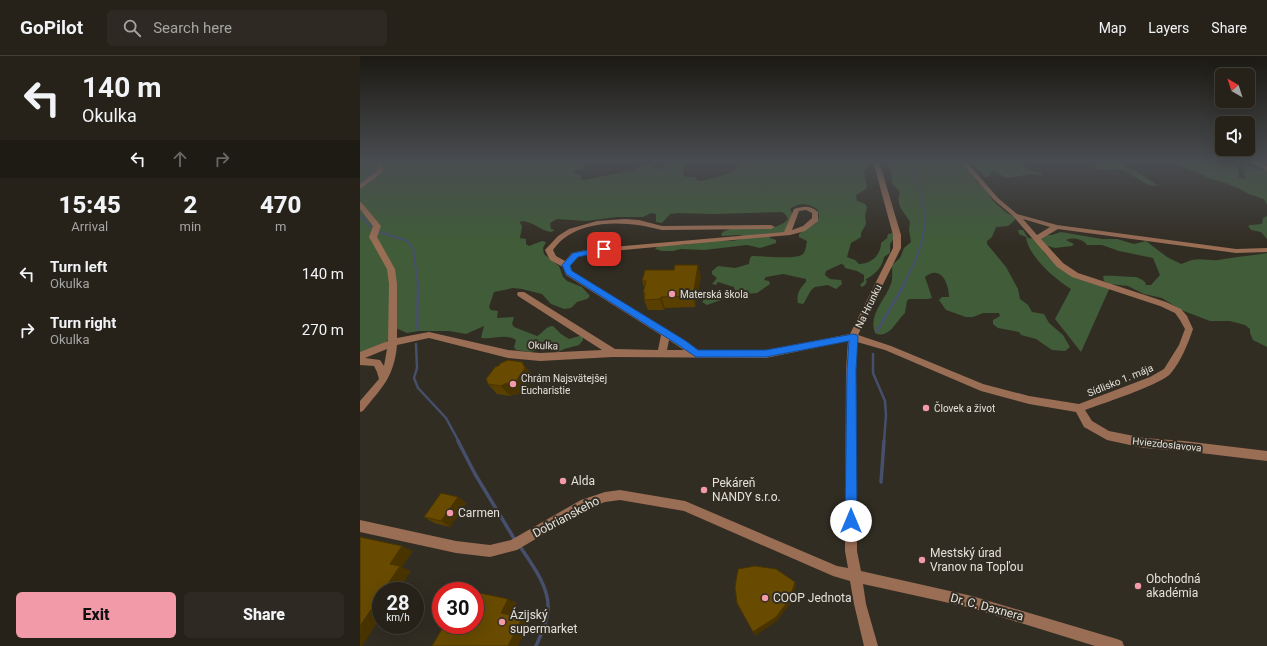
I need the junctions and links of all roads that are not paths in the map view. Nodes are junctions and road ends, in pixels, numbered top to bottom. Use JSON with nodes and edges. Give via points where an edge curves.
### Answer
{"nodes":[{"id":1,"x":883,"y":189,"type":"edge"},
{"id":2,"x":987,"y":189,"type":"edge"},
{"id":3,"x":360,"y":204,"type":"edge"},
{"id":4,"x":1015,"y":215,"type":"junction"},
{"id":5,"x":771,"y":226,"type":"dead end"},
{"id":6,"x":1057,"y":227,"type":"junction"},
{"id":7,"x":700,"y":228,"type":"junction"},
{"id":8,"x":786,"y":234,"type":"junction"},
{"id":9,"x":706,"y":240,"type":"junction"},
{"id":10,"x":1036,"y":240,"type":"junction"},
{"id":11,"x":1267,"y":250,"type":"edge"},
{"id":12,"x":566,"y":265,"type":"junction"},
{"id":13,"x":521,"y":294,"type":"dead end"},
{"id":14,"x":666,"y":333,"type":"junction"},
{"id":15,"x":853,"y":337,"type":"junction"},
{"id":16,"x":592,"y":338,"type":"junction"},
{"id":17,"x":393,"y":343,"type":"junction"},
{"id":18,"x":613,"y":353,"type":"junction"},
{"id":19,"x":662,"y":353,"type":"junction"},
{"id":20,"x":696,"y":354,"type":"junction"},
{"id":21,"x":585,"y":355,"type":"junction"},
{"id":22,"x":360,"y":356,"type":"edge"},
{"id":23,"x":360,"y":361,"type":"edge"},
{"id":24,"x":383,"y":380,"type":"junction"},
{"id":25,"x":360,"y":408,"type":"edge"},
{"id":26,"x":1079,"y":408,"type":"junction"},
{"id":27,"x":1267,"y":456,"type":"edge"},
{"id":28,"x":362,"y":526,"type":"edge"},
{"id":29,"x":855,"y":577,"type":"junction"},
{"id":30,"x":1113,"y":645,"type":"edge"},
{"id":31,"x":871,"y":646,"type":"edge"}],
"edges":[{"from":1,"to":15,"type":"street","name":"Na Hrunku","via":[[897,235],[897,248]]},
{"from":2,"to":4,"type":"street","name":"Sídlisko 1. mája"},
{"from":3,"to":17,"type":"street","via":[[377,226],[374,231],[377,248],[386,256],[393,280]]},
{"from":4,"to":6,"type":"street","name":"Sídlisko 1. mája"},
{"from":4,"to":10,"type":"street","name":"Sídlisko 1. mája"},
{"from":5,"to":7,"type":"street"},
{"from":6,"to":10,"type":"street","via":[[1045,232]]},
{"from":6,"to":11,"type":"street","name":"Sídlisko 1. mája","via":[[1236,251]]},
{"from":7,"to":9,"type":"street"},
{"from":7,"to":12,"type":"street","via":[[662,228],[634,222],[580,226],[561,236],[550,250],[553,258]]},
{"from":8,"to":8,"type":"street","via":[[810,226],[816,219],[816,212],[804,208],[796,210],[792,226]]},
{"from":8,"to":9,"type":"street"},
{"from":9,"to":12,"type":"street","via":[[590,251],[575,255]]},
{"from":10,"to":26,"type":"street","name":"Sídlisko 1. mája","via":[[1060,265],[1075,275],[1173,309],[1184,318],[1189,329],[1184,346],[1167,372],[1153,380]]},
{"from":12,"to":14,"type":"street","via":[[569,273]]},
{"from":13,"to":16,"type":"street"},
{"from":14,"to":19,"type":"street"},
{"from":14,"to":20,"type":"street"},
{"from":15,"to":20,"type":"street","name":"Okulka","via":[[766,354]]},
{"from":15,"to":26,"type":"street","name":"Sídlisko 1. mája","via":[[888,348],[981,387],[1029,400]]},
{"from":15,"to":29,"type":"street","name":"Na Hrunku","via":[[851,551]]},
{"from":16,"to":18,"type":"street"},
{"from":16,"to":21,"type":"street"},
{"from":17,"to":21,"type":"street","name":"Okulka","via":[[426,336],[458,340],[508,354],[540,357]]},
{"from":17,"to":22,"type":"street","name":"Okulka"},
{"from":17,"to":24,"type":"street","via":[[392,355]]},
{"from":18,"to":19,"type":"street","name":"Okulka"},
{"from":18,"to":21,"type":"street","name":"Okulka"},
{"from":19,"to":20,"type":"street","name":"Okulka"},
{"from":23,"to":24,"type":"street","via":[[377,363],[382,371]]},
{"from":24,"to":25,"type":"street"},
{"from":26,"to":27,"type":"street","name":"Hviezdoslavova","via":[[1088,424],[1107,435],[1144,443]]},
{"from":28,"to":29,"type":"street","name":"Dobrianskeho","via":[[456,547],[490,551],[513,546],[585,504],[620,495],[685,506],[836,572]]},
{"from":29,"to":30,"type":"street","name":"Dr. C. Daxnera","via":[[972,602]]},
{"from":29,"to":31,"type":"street","name":"Na Hrunku"}]}
